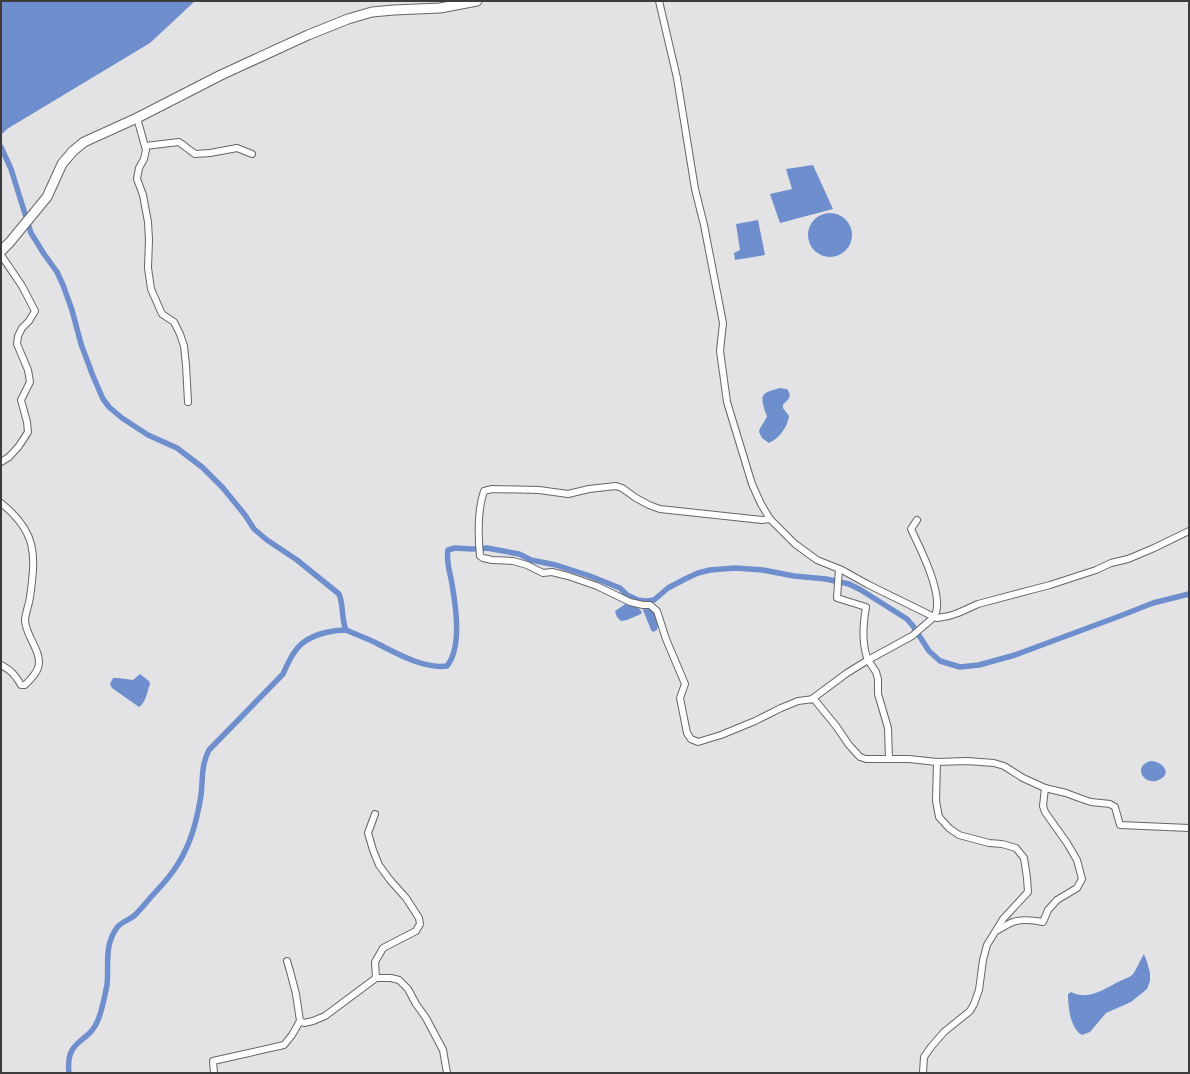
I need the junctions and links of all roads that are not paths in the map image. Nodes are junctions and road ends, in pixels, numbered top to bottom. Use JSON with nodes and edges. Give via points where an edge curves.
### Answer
{"nodes":[{"id":1,"x":477,"y":1,"type":"edge"},
{"id":2,"x":659,"y":1,"type":"edge"},
{"id":3,"x":137,"y":118,"type":"junction"},
{"id":4,"x":145,"y":146,"type":"junction"},
{"id":5,"x":252,"y":154,"type":"dead end"},
{"id":6,"x":1,"y":251,"type":"edge"},
{"id":7,"x":1,"y":256,"type":"edge"},
{"id":8,"x":188,"y":402,"type":"dead end"},
{"id":9,"x":1,"y":462,"type":"edge"},
{"id":10,"x":1,"y":503,"type":"edge"},
{"id":11,"x":770,"y":519,"type":"junction"},
{"id":12,"x":916,"y":520,"type":"dead end"},
{"id":13,"x":1189,"y":530,"type":"edge"},
{"id":14,"x":839,"y":569,"type":"junction"},
{"id":15,"x":934,"y":617,"type":"junction"},
{"id":16,"x":868,"y":660,"type":"junction"},
{"id":17,"x":1,"y":666,"type":"edge"},
{"id":18,"x":812,"y":699,"type":"junction"},
{"id":19,"x":889,"y":759,"type":"junction"},
{"id":20,"x":937,"y":762,"type":"junction"},
{"id":21,"x":1045,"y":788,"type":"junction"},
{"id":22,"x":375,"y":814,"type":"dead end"},
{"id":23,"x":1189,"y":828,"type":"edge"},
{"id":24,"x":996,"y":931,"type":"junction"},
{"id":25,"x":287,"y":961,"type":"dead end"},
{"id":26,"x":376,"y":978,"type":"junction"},
{"id":27,"x":300,"y":1021,"type":"junction"},
{"id":28,"x":214,"y":1073,"type":"edge"},
{"id":29,"x":447,"y":1073,"type":"edge"},
{"id":30,"x":923,"y":1073,"type":"edge"}],
"edges":[{"from":1,"to":3,"type":"street","via":[[440,8],[372,12],[348,20],[308,35],[221,75]]},
{"from":2,"to":11,"type":"street","via":[[677,78],[695,189],[723,323],[720,351],[727,402],[752,484]]},
{"from":3,"to":4,"type":"street"},
{"from":3,"to":6,"type":"street","via":[[84,142],[73,151],[62,164],[47,197]]},
{"from":4,"to":5,"type":"street","via":[[179,142],[195,154],[237,148]]},
{"from":4,"to":8,"type":"street","via":[[138,179],[148,222],[148,268],[151,289],[162,314],[174,322],[184,346]]},
{"from":7,"to":9,"type":"street","via":[[22,286],[35,311],[22,328],[17,344],[30,382],[22,400],[28,432],[19,446]]},
{"from":10,"to":17,"type":"street","via":[[24,527],[34,555],[25,619],[39,660],[38,669],[25,685],[21,685],[10,670]]},
{"from":11,"to":14,"type":"street","via":[[811,556]]},
{"from":11,"to":18,"type":"street","via":[[660,509],[616,486],[568,494],[539,490],[492,489],[484,491],[481,500],[480,556],[513,561],[543,572],[568,576],[630,602],[650,606],[657,611],[685,684],[680,698],[687,733],[691,739],[698,742],[721,735],[798,701]]},
{"from":12,"to":15,"type":"street","via":[[910,529],[934,582],[938,602]]},
{"from":13,"to":15,"type":"street","via":[[1154,548],[1096,570],[978,604],[958,613]]},
{"from":14,"to":15,"type":"street"},
{"from":14,"to":16,"type":"street","via":[[837,598],[866,607],[863,624]]},
{"from":15,"to":16,"type":"street","via":[[912,636]]},
{"from":16,"to":18,"type":"street","via":[[847,672]]},
{"from":16,"to":19,"type":"street","via":[[878,679],[878,694],[888,728]]},
{"from":18,"to":19,"type":"street","via":[[860,757]]},
{"from":19,"to":20,"type":"street"},
{"from":20,"to":21,"type":"street","via":[[994,763]]},
{"from":20,"to":24,"type":"street","via":[[936,800],[939,817],[959,835],[1016,848],[1024,858],[1028,892],[1003,919]]},
{"from":21,"to":23,"type":"street","via":[[1110,804],[1115,807],[1120,825]]},
{"from":21,"to":24,"type":"street","via":[[1045,812],[1067,842],[1082,879],[1077,888],[1057,900],[1048,910],[1043,922],[1019,921]]},
{"from":22,"to":26,"type":"street","via":[[368,833],[379,865],[406,898],[420,924],[416,931],[383,948],[375,962]]},
{"from":24,"to":30,"type":"street","via":[[987,945],[974,1004],[970,1011],[944,1032],[931,1047],[924,1057]]},
{"from":25,"to":27,"type":"street"},
{"from":26,"to":27,"type":"street","via":[[325,1016],[313,1021]]},
{"from":26,"to":29,"type":"street","via":[[399,980],[408,989],[443,1050]]},
{"from":27,"to":28,"type":"street","via":[[284,1045],[213,1061]]}]}
